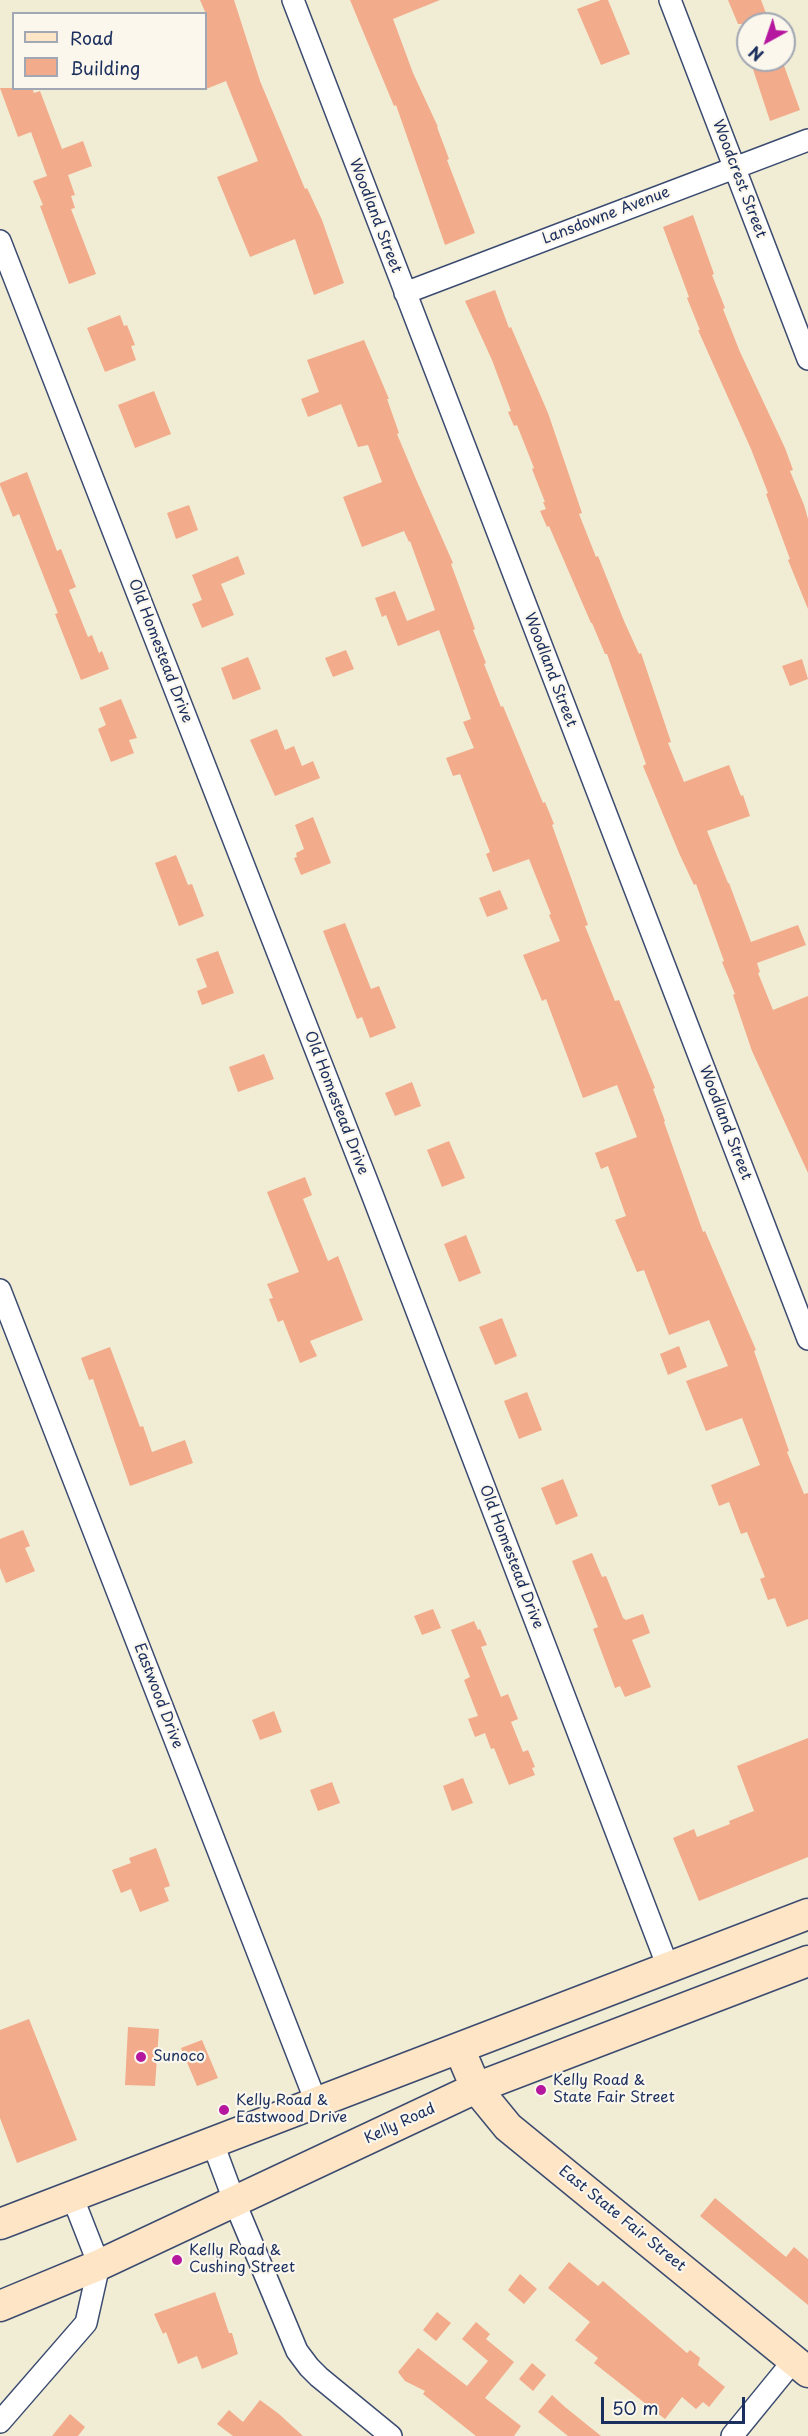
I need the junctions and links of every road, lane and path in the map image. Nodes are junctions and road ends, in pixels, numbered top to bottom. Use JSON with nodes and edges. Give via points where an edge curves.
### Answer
{"nodes":[{"id":1,"x":293,"y":0,"type":"edge"},
{"id":2,"x":670,"y":0,"type":"edge"},
{"id":3,"x":808,"y":140,"type":"edge"},
{"id":4,"x":735,"y":167,"type":"junction"},
{"id":5,"x":0,"y":242,"type":"edge"},
{"id":6,"x":405,"y":294,"type":"junction"},
{"id":7,"x":808,"y":359,"type":"edge"},
{"id":8,"x":0,"y":1290,"type":"edge"},
{"id":9,"x":808,"y":1339,"type":"edge"},
{"id":10,"x":808,"y":1914,"type":"edge"},
{"id":11,"x":808,"y":1961,"type":"edge"},
{"id":12,"x":668,"y":1967,"type":"junction"},
{"id":13,"x":459,"y":2048,"type":"junction"},
{"id":14,"x":476,"y":2088,"type":"junction"},
{"id":15,"x":316,"y":2102,"type":"junction"},
{"id":16,"x":212,"y":2141,"type":"junction"},
{"id":17,"x":72,"y":2196,"type":"junction"},
{"id":18,"x":235,"y":2203,"type":"junction"},
{"id":19,"x":0,"y":2224,"type":"edge"},
{"id":20,"x":99,"y":2265,"type":"junction"},
{"id":21,"x":0,"y":2306,"type":"edge"},
{"id":22,"x":801,"y":2366,"type":"edge"},
{"id":23,"x":0,"y":2422,"type":"edge"},
{"id":24,"x":390,"y":2436,"type":"edge"},
{"id":25,"x":732,"y":2436,"type":"edge"}],
"edges":[{"from":1,"to":6,"type":"street","name":"Woodland Street"},
{"from":2,"to":4,"type":"street","name":"Woodcrest Street"},
{"from":3,"to":4,"type":"street","name":"Lansdowne Avenue"},
{"from":4,"to":6,"type":"street","name":"Lansdowne Avenue"},
{"from":4,"to":7,"type":"street","name":"Woodcrest Street"},
{"from":5,"to":12,"type":"street","name":"Old Homestead Drive"},
{"from":6,"to":9,"type":"street","name":"Woodland Street"},
{"from":8,"to":15,"type":"street","name":"Eastwood Drive"},
{"from":10,"to":12,"type":"street"},
{"from":11,"to":14,"type":"street","name":"Kelly Road"},
{"from":12,"to":13,"type":"street"},
{"from":13,"to":14,"type":"street","name":"East State Fair Street"},
{"from":13,"to":15,"type":"street"},
{"from":14,"to":18,"type":"street","name":"Kelly Road"},
{"from":14,"to":22,"type":"street","name":"East State Fair Street","via":[[508,2127]]},
{"from":15,"to":16,"type":"street"},
{"from":16,"to":17,"type":"street"},
{"from":16,"to":18,"type":"street"},
{"from":17,"to":19,"type":"street"},
{"from":17,"to":20,"type":"street"},
{"from":18,"to":20,"type":"street","name":"Kelly Road"},
{"from":18,"to":24,"type":"street","via":[[297,2351],[319,2377]]},
{"from":20,"to":21,"type":"street","name":"Kelly Road"},
{"from":20,"to":23,"type":"street","via":[[86,2324]]},
{"from":22,"to":25,"type":"street"}]}
